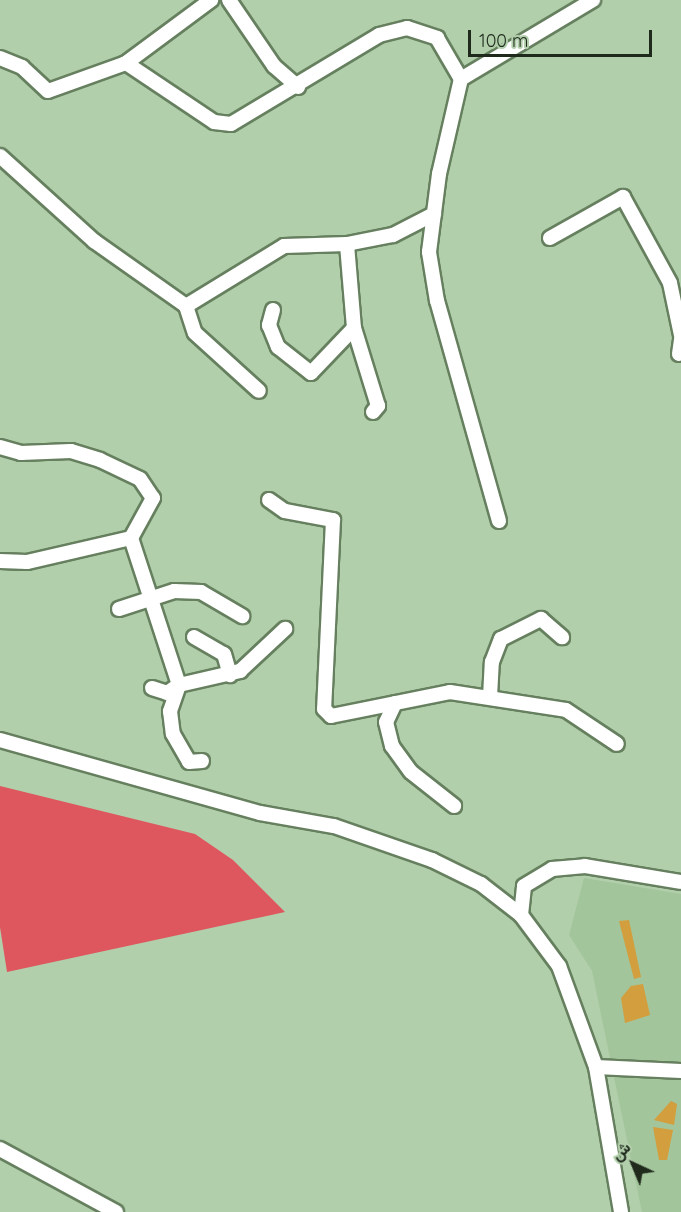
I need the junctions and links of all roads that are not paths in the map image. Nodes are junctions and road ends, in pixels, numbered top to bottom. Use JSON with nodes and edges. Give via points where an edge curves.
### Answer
{"nodes":[{"id":1,"x":211,"y":0,"type":"edge"},
{"id":2,"x":229,"y":0,"type":"edge"},
{"id":3,"x":593,"y":0,"type":"edge"},
{"id":4,"x":0,"y":58,"type":"edge"},
{"id":5,"x":126,"y":63,"type":"junction"},
{"id":6,"x":461,"y":78,"type":"junction"},
{"id":7,"x":298,"y":87,"type":"junction"},
{"id":8,"x":0,"y":156,"type":"edge"},
{"id":9,"x":434,"y":214,"type":"junction"},
{"id":10,"x":550,"y":238,"type":"dead end"},
{"id":11,"x":347,"y":244,"type":"junction"},
{"id":12,"x":186,"y":306,"type":"junction"},
{"id":13,"x":273,"y":310,"type":"dead end"},
{"id":14,"x":354,"y":328,"type":"junction"},
{"id":15,"x":681,"y":337,"type":"edge"},
{"id":16,"x":679,"y":354,"type":"dead end"},
{"id":17,"x":259,"y":391,"type":"dead end"},
{"id":18,"x":373,"y":412,"type":"dead end"},
{"id":19,"x":0,"y":447,"type":"edge"},
{"id":20,"x":269,"y":500,"type":"dead end"},
{"id":21,"x":499,"y":520,"type":"dead end"},
{"id":22,"x":132,"y":538,"type":"junction"},
{"id":23,"x":0,"y":561,"type":"edge"},
{"id":24,"x":155,"y":598,"type":"junction"},
{"id":25,"x":119,"y":609,"type":"dead end"},
{"id":26,"x":242,"y":616,"type":"dead end"},
{"id":27,"x":285,"y":628,"type":"dead end"},
{"id":28,"x":194,"y":637,"type":"dead end"},
{"id":29,"x":562,"y":637,"type":"dead end"},
{"id":30,"x":230,"y":675,"type":"junction"},
{"id":31,"x":179,"y":685,"type":"junction"},
{"id":32,"x":152,"y":687,"type":"dead end"},
{"id":33,"x":490,"y":697,"type":"junction"},
{"id":34,"x":395,"y":703,"type":"junction"},
{"id":35,"x":0,"y":740,"type":"edge"},
{"id":36,"x":617,"y":744,"type":"dead end"},
{"id":37,"x":202,"y":761,"type":"dead end"},
{"id":38,"x":454,"y":806,"type":"dead end"},
{"id":39,"x":681,"y":882,"type":"edge"},
{"id":40,"x":521,"y":915,"type":"junction"},
{"id":41,"x":596,"y":1067,"type":"junction"},
{"id":42,"x":681,"y":1071,"type":"edge"},
{"id":43,"x":0,"y":1149,"type":"edge"},
{"id":44,"x":116,"y":1212,"type":"edge"},
{"id":45,"x":621,"y":1212,"type":"edge"}],
"edges":[{"from":1,"to":5,"type":"street"},
{"from":2,"to":7,"type":"street","via":[[274,66]]},
{"from":3,"to":6,"type":"street"},
{"from":4,"to":5,"type":"street","via":[[22,67],[48,92]]},
{"from":5,"to":7,"type":"street","via":[[214,122],[231,124]]},
{"from":6,"to":7,"type":"street","via":[[437,38],[407,28],[379,36]]},
{"from":6,"to":9,"type":"street"},
{"from":8,"to":12,"type":"street","via":[[94,241]]},
{"from":9,"to":11,"type":"street","via":[[393,234]]},
{"from":9,"to":21,"type":"street","via":[[429,252],[437,301]]},
{"from":10,"to":15,"type":"street","via":[[623,196],[670,283]]},
{"from":11,"to":12,"type":"street","via":[[284,246]]},
{"from":11,"to":14,"type":"street"},
{"from":12,"to":17,"type":"street","via":[[195,333]]},
{"from":13,"to":14,"type":"street","via":[[269,325],[278,347],[310,373]]},
{"from":14,"to":18,"type":"street","via":[[378,406]]},
{"from":15,"to":16,"type":"street"},
{"from":19,"to":22,"type":"street","via":[[21,453],[71,451],[140,479],[153,498]]},
{"from":20,"to":34,"type":"street","via":[[274,507],[333,519],[324,709],[332,716]]},
{"from":22,"to":23,"type":"street","via":[[27,562]]},
{"from":22,"to":24,"type":"street"},
{"from":24,"to":25,"type":"street"},
{"from":24,"to":26,"type":"street","via":[[174,591],[201,592]]},
{"from":24,"to":31,"type":"street"},
{"from":27,"to":30,"type":"street","via":[[256,659]]},
{"from":28,"to":30,"type":"street","via":[[224,654]]},
{"from":29,"to":33,"type":"street","via":[[541,619],[501,639],[492,662]]},
{"from":30,"to":31,"type":"street"},
{"from":31,"to":32,"type":"street","via":[[167,693]]},
{"from":31,"to":37,"type":"street","via":[[170,711],[173,734],[189,762]]},
{"from":33,"to":34,"type":"street","via":[[450,692]]},
{"from":33,"to":36,"type":"street","via":[[566,710]]},
{"from":34,"to":38,"type":"street","via":[[386,722],[392,746],[411,772]]},
{"from":35,"to":40,"type":"street","via":[[260,813],[334,826],[432,860],[481,884]]},
{"from":39,"to":40,"type":"street","via":[[585,866],[552,869],[524,886]]},
{"from":40,"to":41,"type":"street","via":[[559,966]]},
{"from":41,"to":42,"type":"street"},
{"from":41,"to":45,"type":"street"},
{"from":43,"to":44,"type":"street"}]}
